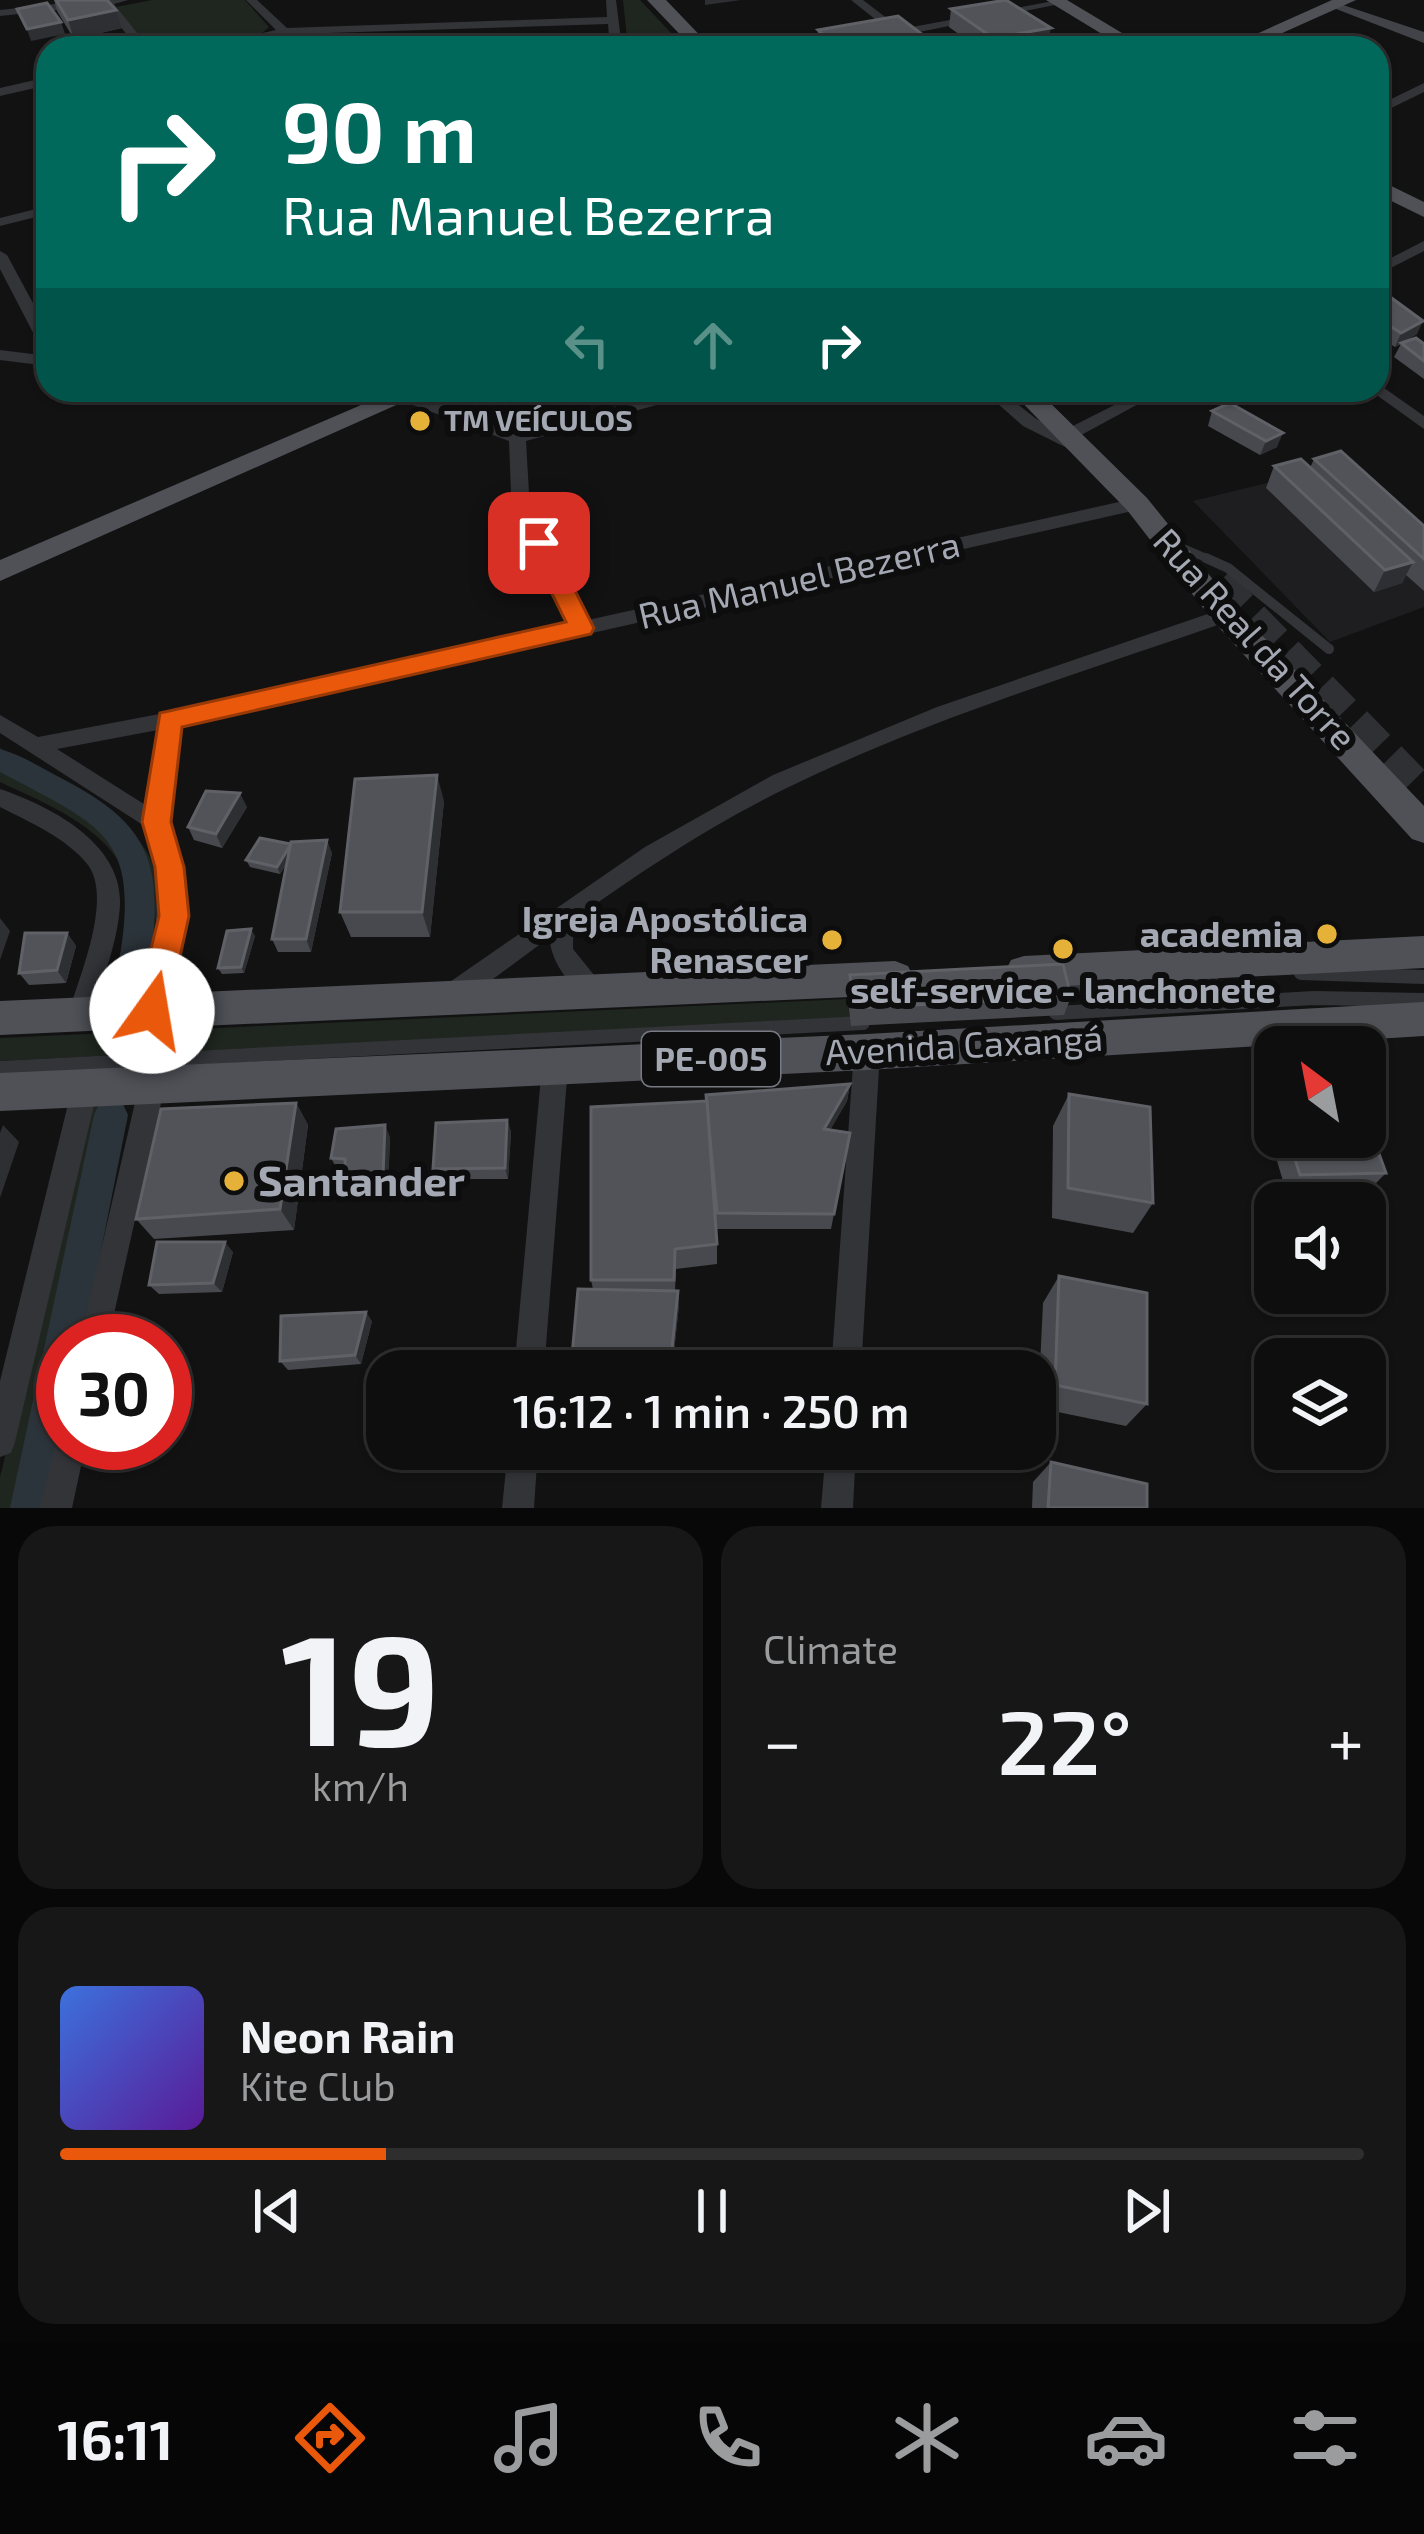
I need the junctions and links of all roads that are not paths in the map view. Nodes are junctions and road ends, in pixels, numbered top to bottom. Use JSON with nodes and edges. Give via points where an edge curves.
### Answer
{"nodes":[{"id":1,"x":123,"y":0,"type":"edge"},
{"id":2,"x":250,"y":0,"type":"edge"},
{"id":3,"x":610,"y":0,"type":"edge"},
{"id":4,"x":656,"y":0,"type":"edge"},
{"id":5,"x":856,"y":0,"type":"edge"},
{"id":6,"x":106,"y":1,"type":"edge"},
{"id":7,"x":1057,"y":1,"type":"edge"},
{"id":8,"x":1342,"y":2,"type":"edge"},
{"id":9,"x":0,"y":13,"type":"edge"},
{"id":10,"x":613,"y":20,"type":"junction"},
{"id":11,"x":286,"y":31,"type":"junction"},
{"id":12,"x":899,"y":33,"type":"junction"},
{"id":13,"x":134,"y":36,"type":"edge"},
{"id":14,"x":261,"y":36,"type":"edge"},
{"id":15,"x":291,"y":36,"type":"edge"},
{"id":16,"x":615,"y":36,"type":"edge"},
{"id":17,"x":691,"y":36,"type":"edge"},
{"id":18,"x":882,"y":36,"type":"edge"},
{"id":19,"x":903,"y":36,"type":"edge"},
{"id":20,"x":1117,"y":36,"type":"edge"},
{"id":21,"x":1262,"y":36,"type":"edge"},
{"id":22,"x":1424,"y":38,"type":"edge"},
{"id":23,"x":36,"y":84,"type":"edge"},
{"id":24,"x":1424,"y":88,"type":"edge"},
{"id":25,"x":0,"y":92,"type":"edge"},
{"id":26,"x":1389,"y":105,"type":"edge"},
{"id":27,"x":1389,"y":192,"type":"edge"},
{"id":28,"x":1424,"y":212,"type":"edge"},
{"id":29,"x":36,"y":213,"type":"edge"},
{"id":30,"x":0,"y":222,"type":"edge"},
{"id":31,"x":1424,"y":245,"type":"edge"},
{"id":32,"x":0,"y":255,"type":"edge"},
{"id":33,"x":1389,"y":264,"type":"edge"},
{"id":34,"x":36,"y":323,"type":"edge"},
{"id":35,"x":0,"y":355,"type":"edge"},
{"id":36,"x":36,"y":360,"type":"edge"},
{"id":37,"x":1389,"y":397,"type":"edge"},
{"id":38,"x":385,"y":402,"type":"edge"},
{"id":39,"x":420,"y":402,"type":"edge"},
{"id":40,"x":650,"y":402,"type":"edge"},
{"id":41,"x":1005,"y":402,"type":"edge"},
{"id":42,"x":1035,"y":402,"type":"edge"},
{"id":43,"x":1138,"y":402,"type":"edge"},
{"id":44,"x":1424,"y":424,"type":"edge"},
{"id":45,"x":517,"y":438,"type":"junction"},
{"id":46,"x":1075,"y":444,"type":"junction"},
{"id":47,"x":1137,"y":504,"type":"junction"},
{"id":48,"x":1183,"y":548,"type":"junction"},
{"id":49,"x":0,"y":571,"type":"edge"},
{"id":50,"x":1218,"y":583,"type":"tunnel mouth"},
{"id":51,"x":1225,"y":615,"type":"junction"},
{"id":52,"x":582,"y":628,"type":"junction"},
{"id":53,"x":1329,"y":649,"type":"dead end"},
{"id":54,"x":170,"y":720,"type":"junction"},
{"id":55,"x":0,"y":723,"type":"edge"},
{"id":56,"x":39,"y":744,"type":"junction"},
{"id":57,"x":0,"y":797,"type":"edge"},
{"id":58,"x":156,"y":822,"type":"junction"},
{"id":59,"x":1424,"y":829,"type":"edge"},
{"id":60,"x":562,"y":915,"type":"junction"},
{"id":61,"x":1424,"y":952,"type":"edge"},
{"id":62,"x":1292,"y":960,"type":"junction"},
{"id":63,"x":979,"y":974,"type":"edge"},
{"id":64,"x":931,"y":976,"type":"edge"},
{"id":65,"x":1424,"y":977,"type":"edge"},
{"id":66,"x":1184,"y":980,"type":"junction"},
{"id":67,"x":1036,"y":989,"type":"edge"},
{"id":68,"x":596,"y":991,"type":"junction"},
{"id":69,"x":851,"y":996,"type":"edge"},
{"id":70,"x":447,"y":998,"type":"junction"},
{"id":71,"x":152,"y":1011,"type":"junction"},
{"id":72,"x":80,"y":1014,"type":"junction"},
{"id":73,"x":1041,"y":1014,"type":"edge"},
{"id":74,"x":1423,"y":1014,"type":"edge"},
{"id":75,"x":0,"y":1018,"type":"edge"},
{"id":76,"x":0,"y":1034,"type":"edge"},
{"id":77,"x":869,"y":1037,"type":"junction"},
{"id":78,"x":555,"y":1066,"type":"junction"},
{"id":79,"x":0,"y":1069,"type":"edge"},
{"id":80,"x":152,"y":1084,"type":"junction"},
{"id":81,"x":86,"y":1088,"type":"junction"},
{"id":82,"x":0,"y":1092,"type":"edge"},
{"id":83,"x":100,"y":1314,"type":"edge"},
{"id":84,"x":531,"y":1350,"type":"edge"},
{"id":85,"x":847,"y":1350,"type":"edge"},
{"id":86,"x":5,"y":1404,"type":"edge"},
{"id":87,"x":0,"y":1442,"type":"edge"},
{"id":88,"x":65,"y":1470,"type":"edge"},
{"id":89,"x":521,"y":1470,"type":"edge"},
{"id":90,"x":840,"y":1470,"type":"edge"},
{"id":91,"x":56,"y":1508,"type":"edge"},
{"id":92,"x":518,"y":1508,"type":"edge"},
{"id":93,"x":837,"y":1508,"type":"edge"}],
"edges":[{"from":1,"to":6,"type":"street"},
{"from":2,"to":11,"type":"street"},
{"from":3,"to":10,"type":"street"},
{"from":4,"to":17,"type":"main road"},
{"from":5,"to":12,"type":"street"},
{"from":6,"to":9,"type":"street"},
{"from":6,"to":13,"type":"street"},
{"from":7,"to":12,"type":"street"},
{"from":7,"to":20,"type":"main road"},
{"from":8,"to":21,"type":"main road"},
{"from":8,"to":22,"type":"main road"},
{"from":10,"to":11,"type":"street"},
{"from":10,"to":16,"type":"street"},
{"from":11,"to":14,"type":"street"},
{"from":11,"to":15,"type":"street"},
{"from":12,"to":18,"type":"street"},
{"from":12,"to":19,"type":"street"},
{"from":23,"to":25,"type":"street"},
{"from":24,"to":26,"type":"street"},
{"from":27,"to":28,"type":"main road"},
{"from":29,"to":30,"type":"street"},
{"from":31,"to":33,"type":"street"},
{"from":32,"to":34,"type":"street"},
{"from":35,"to":36,"type":"street"},
{"from":37,"to":44,"type":"street"},
{"from":38,"to":49,"type":"main road"},
{"from":39,"to":45,"type":"street"},
{"from":40,"to":45,"type":"street"},
{"from":41,"to":46,"type":"street","name":"Rua Real da Torre"},
{"from":42,"to":46,"type":"main road","name":"Rua Real da Torre"},
{"from":43,"to":46,"type":"street"},
{"from":45,"to":52,"type":"street","via":[[520,493]]},
{"from":46,"to":47,"type":"main road","name":"Rua Real da Torre"},
{"from":47,"to":48,"type":"main road"},
{"from":47,"to":51,"type":"main road","name":"Rua Real da Torre"},
{"from":47,"to":52,"type":"street","name":"Rua Manuel Bezerra"},
{"from":48,"to":50,"type":"main road"},
{"from":48,"to":53,"type":"lane","via":[[1228,568]]},
{"from":51,"to":59,"type":"main road","name":"Rua Real da Torre"},
{"from":51,"to":60,"type":"street","via":[[785,779],[669,842]]},
{"from":52,"to":54,"type":"street","name":"Rua Manuel Bezerra"},
{"from":54,"to":56,"type":"street","name":"Rua Manuel Bezerra"},
{"from":54,"to":58,"type":"street"},
{"from":55,"to":56,"type":"street"},
{"from":56,"to":58,"type":"street"},
{"from":57,"to":72,"type":"street","via":[[82,841],[102,865],[110,913]]},
{"from":58,"to":71,"type":"street","via":[[174,916]]},
{"from":60,"to":68,"type":"street","via":[[561,952]]},
{"from":60,"to":70,"type":"street"},
{"from":61,"to":62,"type":"main road"},
{"from":62,"to":63,"type":"main road","name":"Avenida Caxangá"},
{"from":62,"to":66,"type":"lane"},
{"from":64,"to":68,"type":"main road","name":"Avenida Caxangá","number":"PE-005"},
{"from":65,"to":66,"type":"lane"},
{"from":66,"to":67,"type":"lane"},
{"from":68,"to":70,"type":"main road","name":"Avenida Caxangá","number":"PE-005"},
{"from":69,"to":76,"type":"lane"},
{"from":70,"to":71,"type":"main road","name":"Avenida Caxangá","number":"PE-005"},
{"from":71,"to":72,"type":"main road","name":"Avenida Caxangá","number":"PE-005"},
{"from":72,"to":75,"type":"main road","name":"Avenida Caxangá","number":"PE-005"},
{"from":73,"to":74,"type":"lane","via":[[1315,998]]},
{"from":74,"to":77,"type":"main road","name":"Avenida Caxangá","number":"PE-005"},
{"from":77,"to":78,"type":"main road","name":"Avenida Caxangá","number":"PE-005"},
{"from":77,"to":79,"type":"lane"},
{"from":77,"to":85,"type":"street"},
{"from":78,"to":80,"type":"main road","name":"Avenida Caxangá","number":"PE-005"},
{"from":78,"to":84,"type":"street"},
{"from":80,"to":81,"type":"main road","name":"Avenida Caxangá","number":"PE-005"},
{"from":80,"to":83,"type":"street"},
{"from":81,"to":82,"type":"main road","name":"Avenida Caxangá","number":"PE-005"},
{"from":81,"to":86,"type":"street"},
{"from":86,"to":87,"type":"street"},
{"from":88,"to":91,"type":"street"},
{"from":89,"to":92,"type":"street"},
{"from":90,"to":93,"type":"street"}]}
